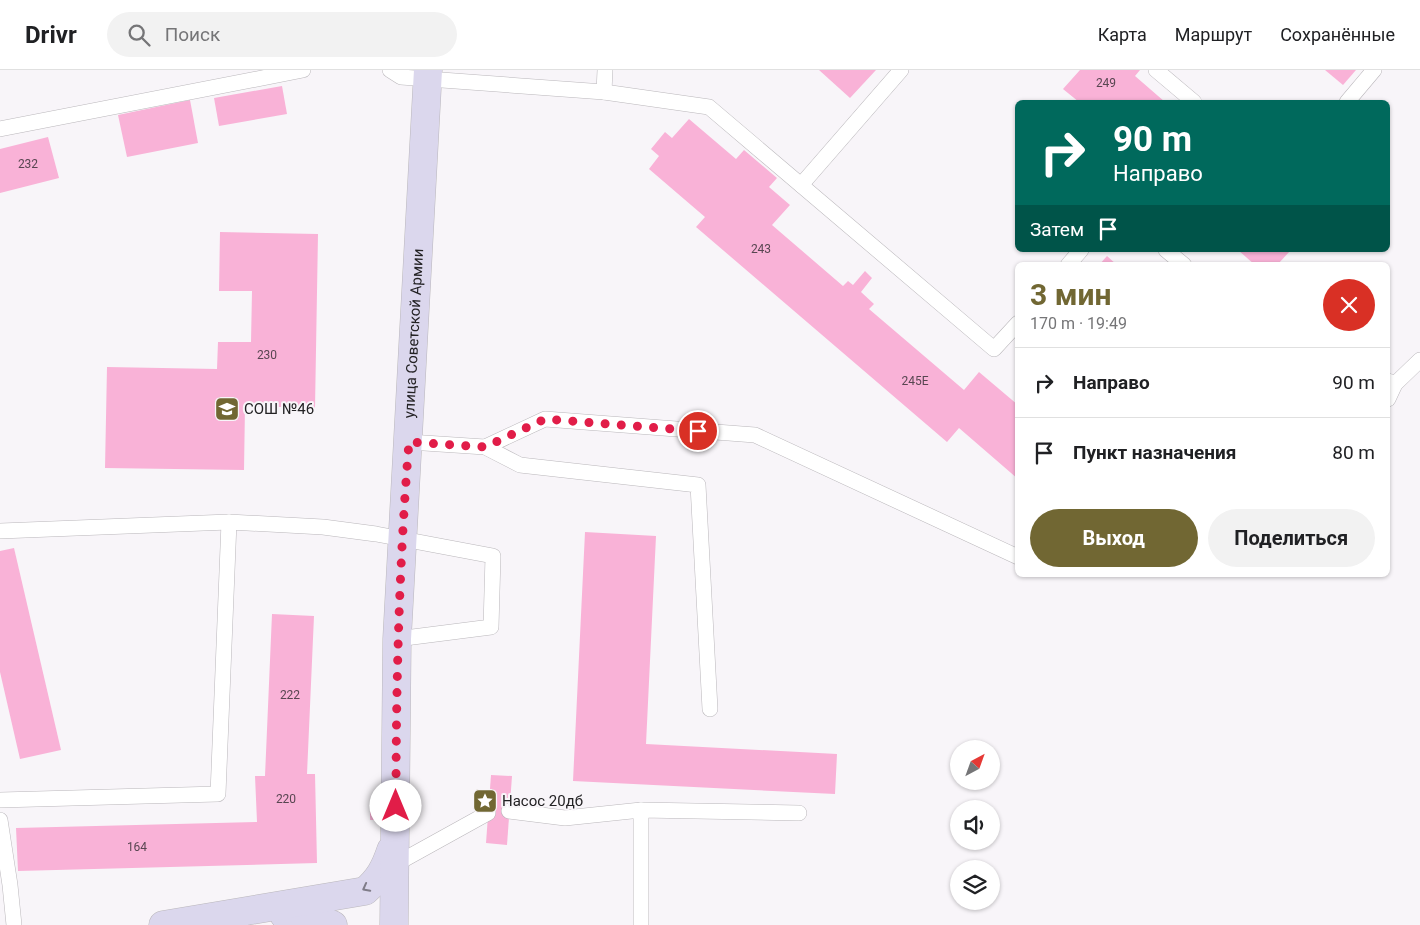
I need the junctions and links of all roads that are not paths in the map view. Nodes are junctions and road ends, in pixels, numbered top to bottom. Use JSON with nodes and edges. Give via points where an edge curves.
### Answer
{"nodes":[{"id":1,"x":303,"y":70,"type":"edge"},
{"id":2,"x":390,"y":70,"type":"edge"},
{"id":3,"x":605,"y":70,"type":"edge"},
{"id":4,"x":901,"y":70,"type":"edge"},
{"id":5,"x":1156,"y":70,"type":"edge"},
{"id":6,"x":1374,"y":70,"type":"edge"},
{"id":7,"x":428,"y":74,"type":"edge"},
{"id":8,"x":604,"y":92,"type":"junction"},
{"id":9,"x":1192,"y":100,"type":"edge"},
{"id":10,"x":1349,"y":100,"type":"edge"},
{"id":11,"x":0,"y":129,"type":"edge"},
{"id":12,"x":802,"y":185,"type":"junction"},
{"id":13,"x":1078,"y":252,"type":"edge"},
{"id":14,"x":1171,"y":252,"type":"edge"},
{"id":15,"x":1070,"y":262,"type":"edge"},
{"id":16,"x":1181,"y":262,"type":"edge"},
{"id":17,"x":1015,"y":325,"type":"edge"},
{"id":18,"x":1420,"y":360,"type":"edge"},
{"id":19,"x":1391,"y":382,"type":"edge"},
{"id":20,"x":409,"y":442,"type":"junction"},
{"id":21,"x":485,"y":447,"type":"junction"},
{"id":22,"x":229,"y":522,"type":"junction"},
{"id":23,"x":0,"y":531,"type":"edge"},
{"id":24,"x":401,"y":539,"type":"junction"},
{"id":25,"x":1015,"y":556,"type":"edge"},
{"id":26,"x":397,"y":639,"type":"junction"},
{"id":27,"x":710,"y":709,"type":"dead end"},
{"id":28,"x":0,"y":800,"type":"edge"},
{"id":29,"x":641,"y":810,"type":"junction"},
{"id":30,"x":509,"y":811,"type":"dead end"},
{"id":31,"x":488,"y":813,"type":"dead end"},
{"id":32,"x":799,"y":813,"type":"dead end"},
{"id":33,"x":0,"y":820,"type":"edge"},
{"id":34,"x":395,"y":832,"type":"junction"},
{"id":35,"x":394,"y":865,"type":"junction"},
{"id":36,"x":394,"y":916,"type":"edge"},
{"id":37,"x":14,"y":925,"type":"edge"},
{"id":38,"x":165,"y":925,"type":"edge"},
{"id":39,"x":333,"y":925,"type":"edge"},
{"id":40,"x":641,"y":925,"type":"edge"}],
"edges":[{"from":1,"to":11,"type":"lane"},
{"from":2,"to":7,"type":"lane","via":[[401,77]]},
{"from":3,"to":8,"type":"lane"},
{"from":4,"to":12,"type":"lane"},
{"from":5,"to":9,"type":"lane"},
{"from":6,"to":10,"type":"lane"},
{"from":7,"to":8,"type":"lane"},
{"from":7,"to":20,"type":"street","name":"улица Советской Армии"},
{"from":8,"to":12,"type":"lane","via":[[709,107]]},
{"from":12,"to":17,"type":"lane","via":[[994,349]]},
{"from":13,"to":15,"type":"lane"},
{"from":14,"to":16,"type":"lane"},
{"from":18,"to":19,"type":"lane"},
{"from":20,"to":21,"type":"lane"},
{"from":20,"to":24,"type":"street","name":"улица Советской Армии"},
{"from":21,"to":25,"type":"lane","via":[[545,419],[755,435]]},
{"from":21,"to":27,"type":"lane","via":[[520,465],[698,484]]},
{"from":22,"to":23,"type":"lane"},
{"from":22,"to":24,"type":"lane","via":[[323,527]]},
{"from":22,"to":28,"type":"lane","via":[[218,794]]},
{"from":24,"to":26,"type":"street","name":"улица Советской Армии"},
{"from":24,"to":26,"type":"lane","via":[[493,556],[491,627]]},
{"from":26,"to":34,"type":"street","name":"улица Советской Армии"},
{"from":29,"to":30,"type":"lane","via":[[565,818]]},
{"from":29,"to":32,"type":"lane"},
{"from":29,"to":40,"type":"lane"},
{"from":31,"to":35,"type":"lane"},
{"from":33,"to":37,"type":"lane"},
{"from":34,"to":35,"type":"street","name":"улица Советской Армии"},
{"from":34,"to":38,"type":"street","one_way":true,"via":[[385,868],[378,880],[365,890]]},
{"from":35,"to":36,"type":"street","name":"улица Советской Армии"},
{"from":38,"to":39,"type":"street","via":[[297,914],[311,915]]}]}
